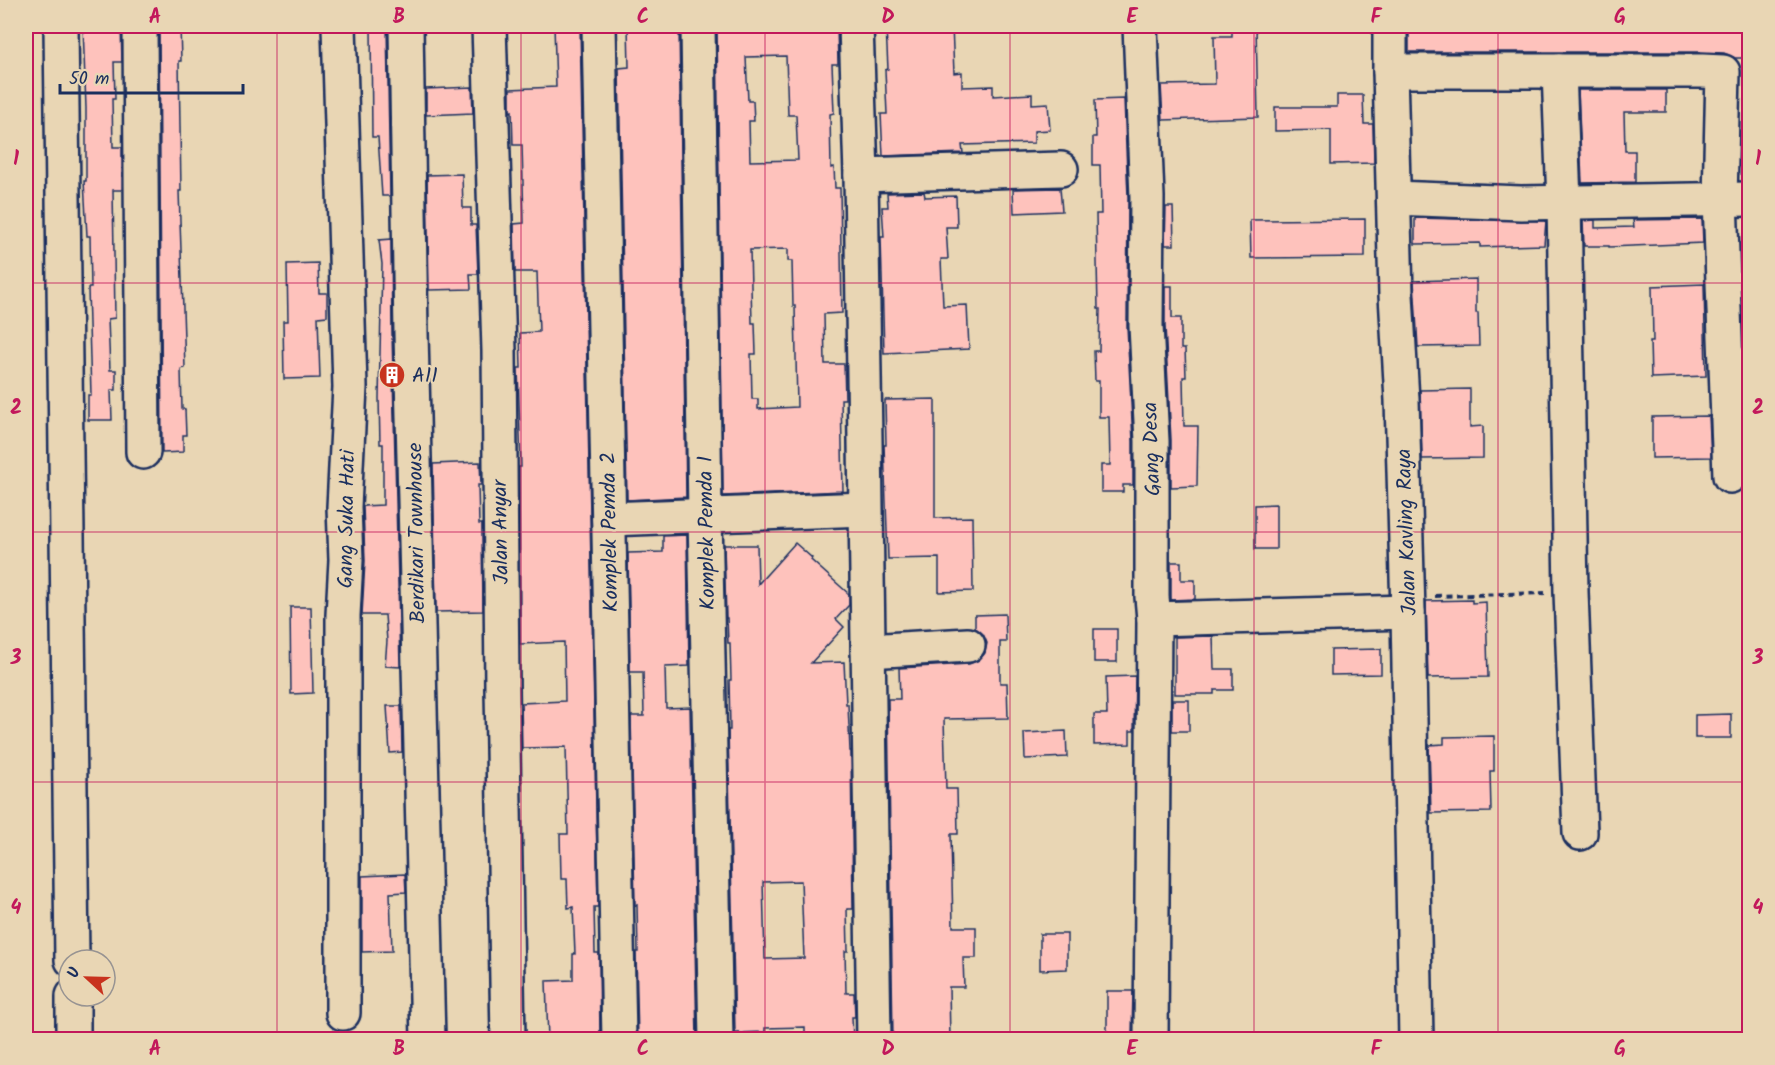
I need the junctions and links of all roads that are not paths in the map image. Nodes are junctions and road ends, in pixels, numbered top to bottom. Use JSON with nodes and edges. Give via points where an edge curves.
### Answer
{"nodes":[{"id":1,"x":61,"y":26,"type":"edge"},
{"id":2,"x":140,"y":26,"type":"edge"},
{"id":3,"x":339,"y":26,"type":"edge"},
{"id":4,"x":406,"y":26,"type":"edge"},
{"id":5,"x":489,"y":26,"type":"edge"},
{"id":6,"x":599,"y":26,"type":"edge"},
{"id":7,"x":698,"y":26,"type":"edge"},
{"id":8,"x":856,"y":26,"type":"edge"},
{"id":9,"x":1140,"y":26,"type":"edge"},
{"id":10,"x":1390,"y":26,"type":"edge"},
{"id":11,"x":1390,"y":71,"type":"junction"},
{"id":12,"x":1559,"y":71,"type":"junction"},
{"id":13,"x":1736,"y":72,"type":"edge"},
{"id":14,"x":1061,"y":169,"type":"dead end"},
{"id":15,"x":861,"y":175,"type":"junction"},
{"id":16,"x":1394,"y":198,"type":"junction"},
{"id":17,"x":1735,"y":199,"type":"edge"},
{"id":18,"x":1564,"y":202,"type":"junction"},
{"id":19,"x":143,"y":452,"type":"dead end"},
{"id":20,"x":1730,"y":476,"type":"dead end"},
{"id":21,"x":865,"y":509,"type":"junction"},
{"id":22,"x":705,"y":515,"type":"junction"},
{"id":23,"x":609,"y":519,"type":"junction"},
{"id":24,"x":1408,"y":604,"type":"junction"},
{"id":25,"x":1154,"y":619,"type":"junction"},
{"id":26,"x":968,"y":645,"type":"dead end"},
{"id":27,"x":868,"y":651,"type":"junction"},
{"id":28,"x":1581,"y":833,"type":"dead end"},
{"id":29,"x":72,"y":948,"type":"edge"},
{"id":30,"x":73,"y":1008,"type":"edge"},
{"id":31,"x":343,"y":1013,"type":"dead end"},
{"id":32,"x":73,"y":1040,"type":"edge"},
{"id":33,"x":428,"y":1040,"type":"edge"},
{"id":34,"x":508,"y":1040,"type":"edge"},
{"id":35,"x":619,"y":1040,"type":"edge"},
{"id":36,"x":716,"y":1040,"type":"edge"},
{"id":37,"x":874,"y":1040,"type":"edge"},
{"id":38,"x":1151,"y":1040,"type":"edge"},
{"id":39,"x":1416,"y":1040,"type":"edge"}],
"edges":[{"from":1,"to":29,"type":"street"},
{"from":2,"to":19,"type":"street"},
{"from":3,"to":31,"type":"street","name":"Gang Suka Hati","via":[[350,387],[343,615]]},
{"from":4,"to":33,"type":"street","name":"Berdikari Townhouse"},
{"from":5,"to":34,"type":"street","name":"Jalan Anyar","via":[[499,351]]},
{"from":6,"to":23,"type":"street","name":"Komplek Pemda 2"},
{"from":7,"to":22,"type":"street","name":"Komplek Pemda 1"},
{"from":8,"to":15,"type":"street"},
{"from":9,"to":25,"type":"street","name":"Gang Desa"},
{"from":10,"to":11,"type":"street","name":"Jalan Kavling Raya"},
{"from":11,"to":12,"type":"street"},
{"from":11,"to":16,"type":"street","name":"Jalan Kavling Raya"},
{"from":12,"to":13,"type":"street"},
{"from":12,"to":18,"type":"street"},
{"from":13,"to":17,"type":"street"},
{"from":14,"to":15,"type":"street"},
{"from":15,"to":21,"type":"street"},
{"from":16,"to":18,"type":"street"},
{"from":16,"to":24,"type":"street","name":"Jalan Kavling Raya"},
{"from":17,"to":18,"type":"street"},
{"from":17,"to":20,"type":"street"},
{"from":18,"to":28,"type":"street","via":[[1571,592]]},
{"from":21,"to":22,"type":"street"},
{"from":21,"to":27,"type":"street"},
{"from":22,"to":23,"type":"street"},
{"from":22,"to":36,"type":"street","name":"Komplek Pemda 1"},
{"from":23,"to":35,"type":"street","name":"Komplek Pemda 2"},
{"from":24,"to":25,"type":"street"},
{"from":24,"to":39,"type":"street","name":"Jalan Kavling Raya"},
{"from":25,"to":38,"type":"street","name":"Gang Desa"},
{"from":26,"to":27,"type":"street"},
{"from":27,"to":37,"type":"street"},
{"from":30,"to":32,"type":"street"}]}
